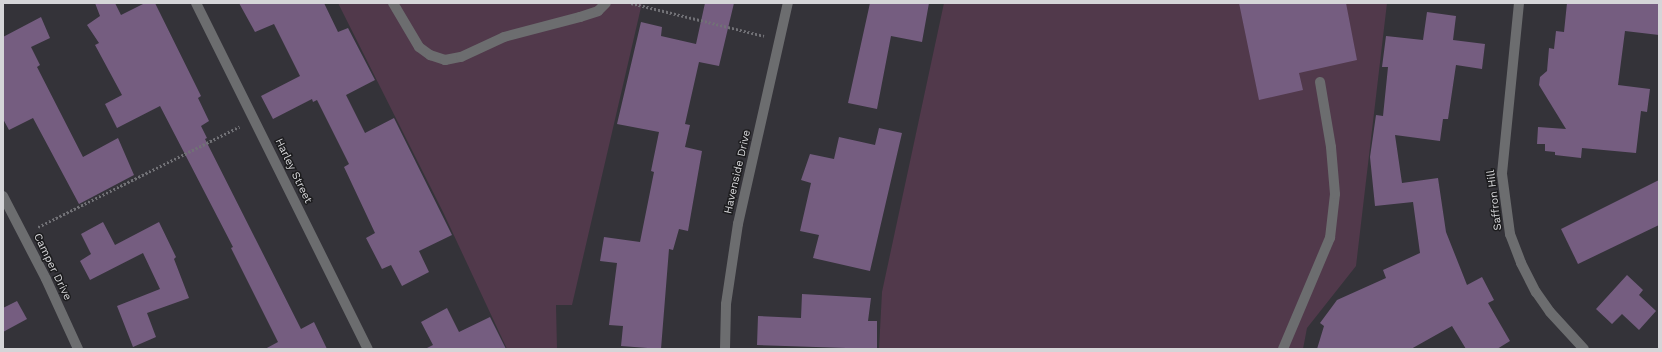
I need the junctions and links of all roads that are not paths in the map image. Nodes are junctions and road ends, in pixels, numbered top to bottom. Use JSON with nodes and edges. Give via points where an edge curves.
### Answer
{"nodes":[{"id":1,"x":196,"y":3,"type":"edge"},
{"id":2,"x":393,"y":3,"type":"edge"},
{"id":3,"x":606,"y":3,"type":"edge"},
{"id":4,"x":788,"y":3,"type":"edge"},
{"id":5,"x":1519,"y":3,"type":"edge"},
{"id":6,"x":1320,"y":82,"type":"dead end"},
{"id":7,"x":3,"y":196,"type":"edge"},
{"id":8,"x":78,"y":349,"type":"edge"},
{"id":9,"x":368,"y":349,"type":"edge"},
{"id":10,"x":725,"y":349,"type":"edge"},
{"id":11,"x":1283,"y":349,"type":"edge"},
{"id":12,"x":1584,"y":349,"type":"edge"}],
"edges":[{"from":1,"to":9,"type":"street","name":"Harley Street"},
{"from":2,"to":3,"type":"street","via":[[419,47],[430,55],[444,60],[461,57],[504,37],[598,11]]},
{"from":4,"to":10,"type":"street","name":"Havenside Drive","via":[[730,270]]},
{"from":5,"to":12,"type":"street","name":"Saffron Hill","via":[[1502,174],[1510,234],[1536,292],[1550,312]]},
{"from":6,"to":11,"type":"street","via":[[1331,147],[1335,194],[1330,238]]},
{"from":7,"to":8,"type":"street","name":"Camper Drive"}]}
